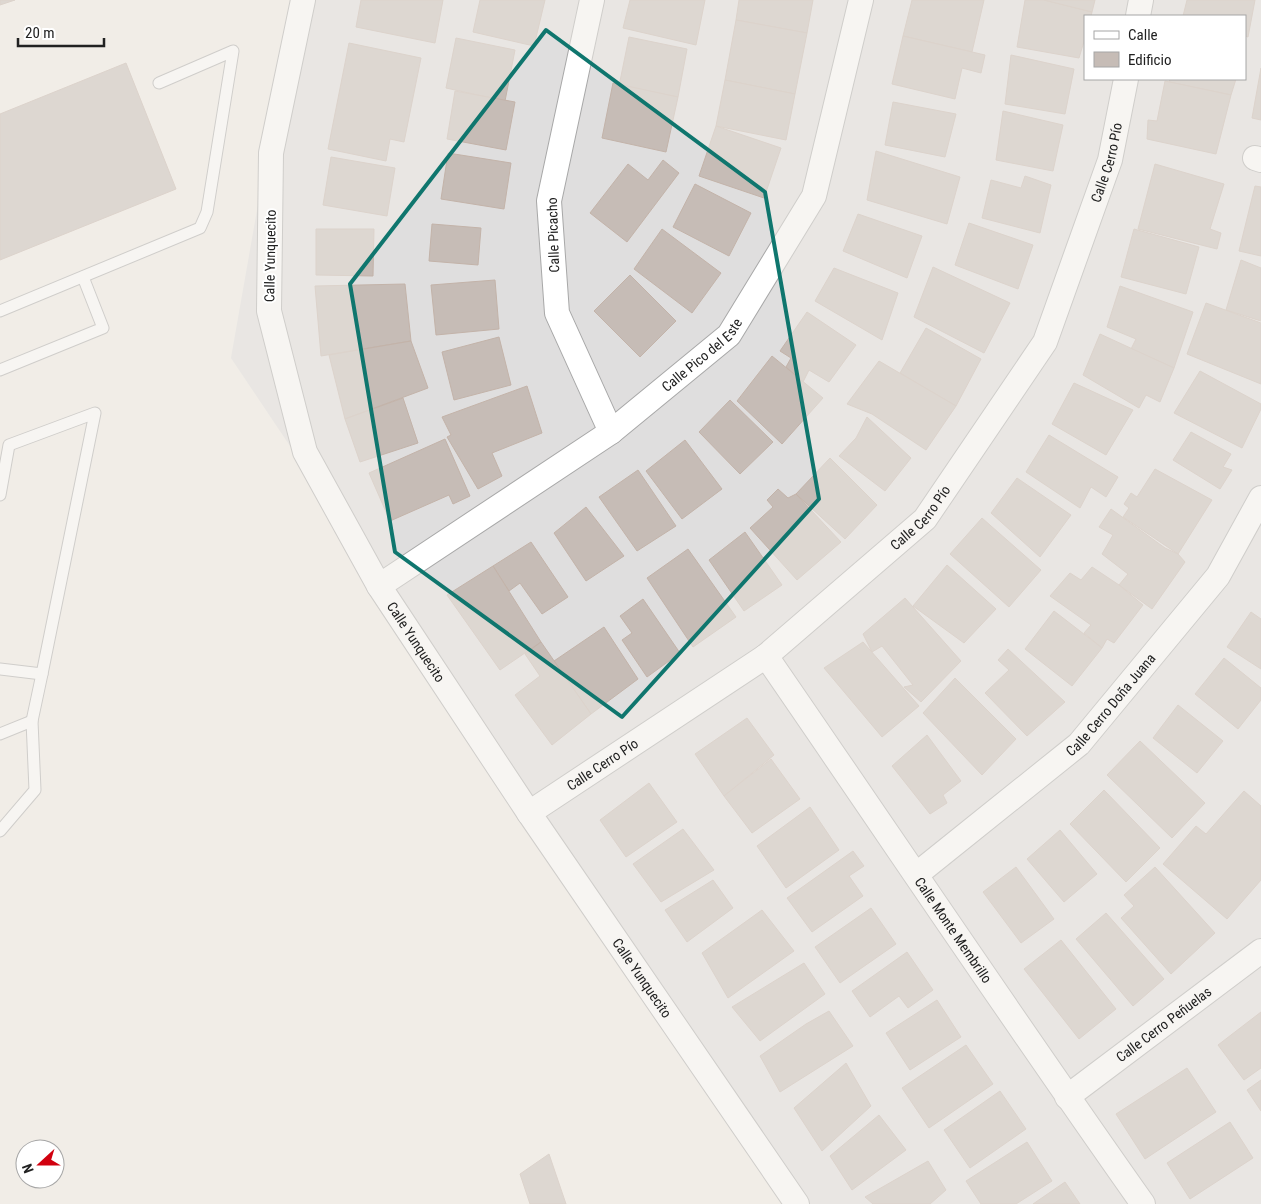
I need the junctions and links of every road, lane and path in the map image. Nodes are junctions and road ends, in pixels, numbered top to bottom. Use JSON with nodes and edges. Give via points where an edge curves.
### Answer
{"nodes":[{"id":1,"x":303,"y":0,"type":"edge"},
{"id":2,"x":592,"y":0,"type":"edge"},
{"id":3,"x":861,"y":0,"type":"edge"},
{"id":4,"x":1141,"y":0,"type":"edge"},
{"id":5,"x":1138,"y":15,"type":"edge"},
{"id":6,"x":1126,"y":80,"type":"edge"},
{"id":7,"x":159,"y":83,"type":"dead end"},
{"id":8,"x":83,"y":277,"type":"junction"},
{"id":9,"x":0,"y":311,"type":"edge"},
{"id":10,"x":0,"y":370,"type":"edge"},
{"id":11,"x":611,"y":432,"type":"junction"},
{"id":12,"x":0,"y":495,"type":"edge"},
{"id":13,"x":1261,"y":498,"type":"edge"},
{"id":14,"x":379,"y":586,"type":"junction"},
{"id":15,"x":766,"y":656,"type":"junction"},
{"id":16,"x":0,"y":670,"type":"edge"},
{"id":17,"x":42,"y":674,"type":"junction"},
{"id":18,"x":32,"y":722,"type":"junction"},
{"id":19,"x":0,"y":734,"type":"edge"},
{"id":20,"x":530,"y":813,"type":"junction"},
{"id":21,"x":0,"y":831,"type":"edge"},
{"id":22,"x":917,"y":874,"type":"junction"},
{"id":23,"x":1261,"y":950,"type":"edge"},
{"id":24,"x":1068,"y":1097,"type":"junction"},
{"id":25,"x":797,"y":1204,"type":"edge"},
{"id":26,"x":1143,"y":1204,"type":"edge"}],
"edges":[{"from":1,"to":14,"type":"street","name":"Calle Yunquecito","via":[[271,153],[269,311],[305,452]]},
{"from":2,"to":11,"type":"street","name":"Calle Picacho","via":[[549,201],[557,313]]},
{"from":3,"to":11,"type":"street","name":"Calle Pico del Este","via":[[814,196],[728,336]]},
{"from":4,"to":5,"type":"street"},
{"from":6,"to":15,"type":"street","name":"Calle Cerro Pío","via":[[1110,160],[1045,342],[925,519]]},
{"from":7,"to":8,"type":"lane","via":[[233,51],[208,212],[200,228]]},
{"from":8,"to":9,"type":"lane"},
{"from":8,"to":10,"type":"lane","via":[[103,328]]},
{"from":11,"to":14,"type":"street","name":"Calle Pico del Este"},
{"from":12,"to":17,"type":"lane","via":[[9,445],[95,413]]},
{"from":13,"to":22,"type":"street","name":"Calle Cerro Doña Juana","via":[[1218,576],[1079,744]]},
{"from":14,"to":20,"type":"street","name":"Calle Yunquecito"},
{"from":15,"to":20,"type":"street","name":"Calle Cerro Pío"},
{"from":15,"to":22,"type":"street","name":"Calle Monte Membrillo"},
{"from":16,"to":17,"type":"lane"},
{"from":17,"to":18,"type":"lane"},
{"from":18,"to":19,"type":"lane"},
{"from":18,"to":21,"type":"lane","via":[[35,790]]},
{"from":20,"to":25,"type":"street","name":"Calle Yunquecito"},
{"from":22,"to":24,"type":"street","name":"Calle Monte Membrillo"},
{"from":23,"to":24,"type":"street","name":"Calle Cerro Peñuelas"},
{"from":24,"to":26,"type":"street","name":"Calle Monte Membrillo"}]}
